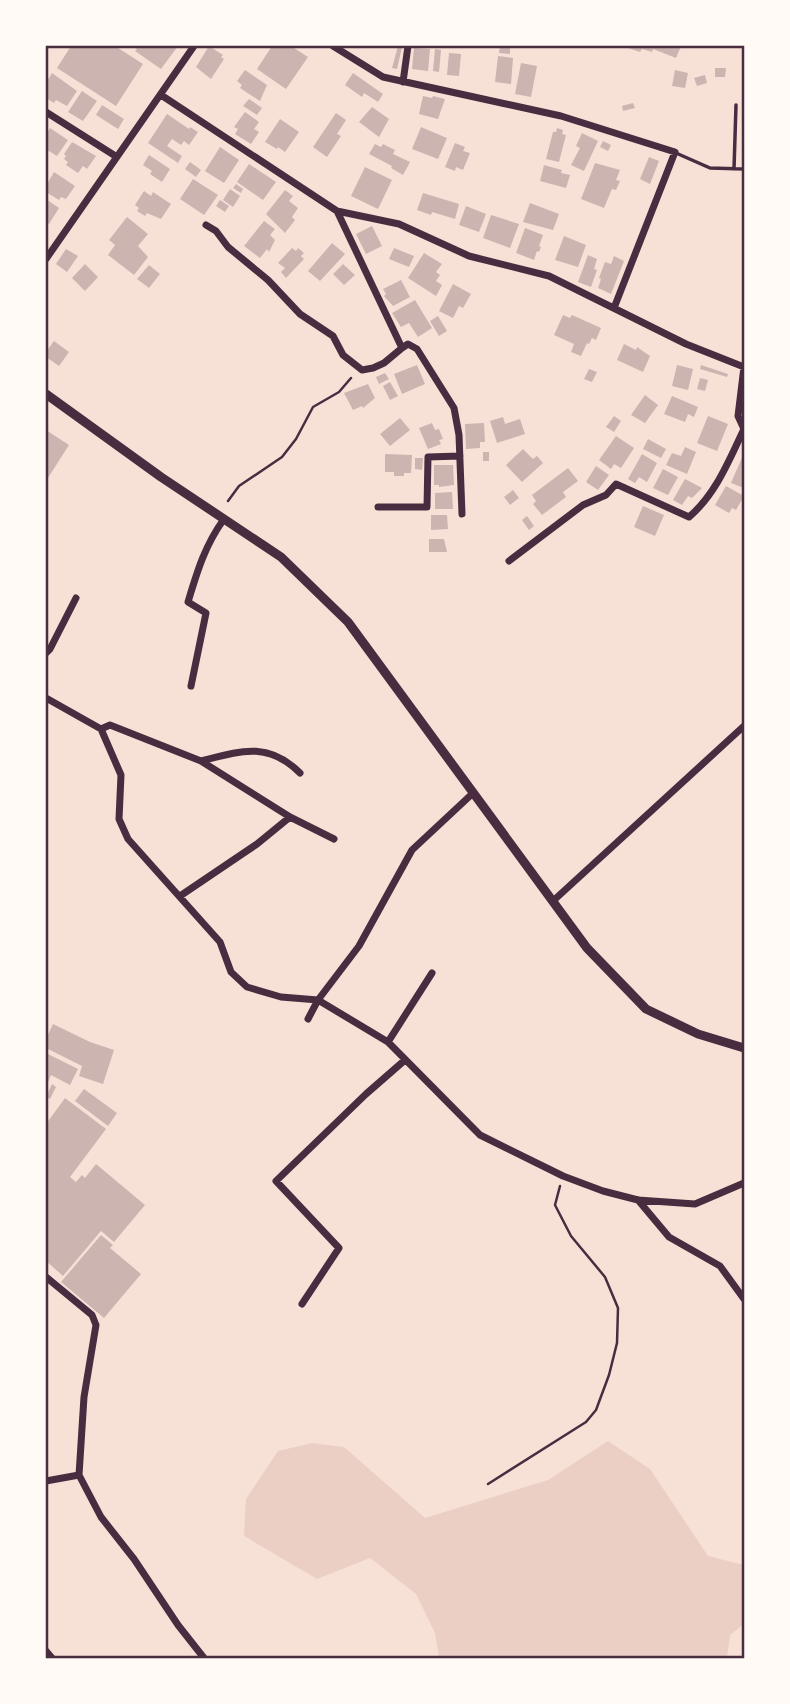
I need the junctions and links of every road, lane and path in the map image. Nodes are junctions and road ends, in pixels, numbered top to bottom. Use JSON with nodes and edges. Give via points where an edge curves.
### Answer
{"nodes":[{"id":1,"x":194,"y":46,"type":"edge"},
{"id":2,"x":333,"y":46,"type":"edge"},
{"id":3,"x":408,"y":46,"type":"edge"},
{"id":4,"x":403,"y":82,"type":"junction"},
{"id":5,"x":161,"y":95,"type":"junction"},
{"id":6,"x":736,"y":105,"type":"dead end"},
{"id":7,"x":46,"y":112,"type":"edge"},
{"id":8,"x":675,"y":152,"type":"junction"},
{"id":9,"x":117,"y":157,"type":"junction"},
{"id":10,"x":734,"y":169,"type":"junction"},
{"id":11,"x":744,"y":169,"type":"edge"},
{"id":12,"x":337,"y":211,"type":"junction"},
{"id":13,"x":206,"y":225,"type":"dead end"},
{"id":14,"x":46,"y":259,"type":"edge"},
{"id":15,"x":614,"y":308,"type":"junction"},
{"id":16,"x":402,"y":348,"type":"junction"},
{"id":17,"x":744,"y":367,"type":"edge"},
{"id":18,"x":362,"y":370,"type":"junction"},
{"id":19,"x":46,"y":394,"type":"edge"},
{"id":20,"x":460,"y":456,"type":"junction"},
{"id":21,"x":228,"y":501,"type":"dead end"},
{"id":22,"x":378,"y":507,"type":"dead end"},
{"id":23,"x":462,"y":514,"type":"dead end"},
{"id":24,"x":224,"y":519,"type":"junction"},
{"id":25,"x":509,"y":561,"type":"dead end"},
{"id":26,"x":76,"y":598,"type":"dead end"},
{"id":27,"x":46,"y":653,"type":"edge"},
{"id":28,"x":191,"y":686,"type":"dead end"},
{"id":29,"x":46,"y":698,"type":"edge"},
{"id":30,"x":744,"y":726,"type":"edge"},
{"id":31,"x":101,"y":729,"type":"junction"},
{"id":32,"x":201,"y":761,"type":"junction"},
{"id":33,"x":300,"y":773,"type":"dead end"},
{"id":34,"x":472,"y":794,"type":"junction"},
{"id":35,"x":290,"y":817,"type":"junction"},
{"id":36,"x":334,"y":839,"type":"dead end"},
{"id":37,"x":180,"y":896,"type":"junction"},
{"id":38,"x":553,"y":901,"type":"junction"},
{"id":39,"x":432,"y":973,"type":"dead end"},
{"id":40,"x":318,"y":1000,"type":"junction"},
{"id":41,"x":308,"y":1019,"type":"dead end"},
{"id":42,"x":388,"y":1042,"type":"junction"},
{"id":43,"x":744,"y":1048,"type":"edge"},
{"id":44,"x":405,"y":1060,"type":"junction"},
{"id":45,"x":563,"y":1176,"type":"junction"},
{"id":46,"x":744,"y":1183,"type":"edge"},
{"id":47,"x":638,"y":1200,"type":"junction"},
{"id":48,"x":46,"y":1277,"type":"edge"},
{"id":49,"x":744,"y":1300,"type":"edge"},
{"id":50,"x":302,"y":1304,"type":"dead end"},
{"id":51,"x":79,"y":1475,"type":"junction"},
{"id":52,"x":46,"y":1481,"type":"edge"},
{"id":53,"x":488,"y":1484,"type":"dead end"},
{"id":54,"x":46,"y":1651,"type":"edge"},
{"id":55,"x":52,"y":1658,"type":"edge"},
{"id":56,"x":204,"y":1658,"type":"edge"}],
"edges":[{"from":1,"to":5,"type":"street"},
{"from":2,"to":4,"type":"street","via":[[383,77]]},
{"from":3,"to":4,"type":"street"},
{"from":4,"to":8,"type":"street","via":[[561,116]]},
{"from":5,"to":9,"type":"street"},
{"from":5,"to":12,"type":"street"},
{"from":6,"to":10,"type":"lane"},
{"from":7,"to":9,"type":"street"},
{"from":8,"to":10,"type":"lane","via":[[710,168]]},
{"from":8,"to":15,"type":"street"},
{"from":9,"to":14,"type":"street"},
{"from":10,"to":11,"type":"lane"},
{"from":12,"to":15,"type":"street","via":[[400,224],[469,256],[548,276]]},
{"from":12,"to":16,"type":"street"},
{"from":13,"to":18,"type":"street","via":[[300,314],[332,336],[343,355]]},
{"from":15,"to":17,"type":"street"},
{"from":16,"to":18,"type":"street","via":[[384,363]]},
{"from":16,"to":20,"type":"street","via":[[408,344],[417,349],[454,408]]},
{"from":17,"to":25,"type":"street","via":[[738,416],[744,429],[718,482],[689,517],[616,484]]},
{"from":18,"to":21,"type":"path","via":[[313,407],[282,457],[239,486]]},
{"from":19,"to":24,"type":"street"},
{"from":20,"to":22,"type":"street","via":[[429,457],[427,507]]},
{"from":20,"to":23,"type":"street"},
{"from":24,"to":28,"type":"street","via":[[198,566],[188,602],[206,613]]},
{"from":24,"to":34,"type":"street","via":[[281,557],[348,622]]},
{"from":26,"to":27,"type":"street"},
{"from":29,"to":31,"type":"street"},
{"from":30,"to":38,"type":"street"},
{"from":31,"to":32,"type":"street","via":[[110,725]]},
{"from":31,"to":37,"type":"street","via":[[121,775],[119,819],[128,839]]},
{"from":32,"to":33,"type":"street","via":[[251,749],[265,751]]},
{"from":32,"to":35,"type":"street"},
{"from":34,"to":38,"type":"street"},
{"from":34,"to":40,"type":"street","via":[[412,850],[359,946]]},
{"from":35,"to":36,"type":"street"},
{"from":35,"to":37,"type":"street"},
{"from":37,"to":40,"type":"street","via":[[219,942],[231,972],[247,987],[281,997]]},
{"from":38,"to":43,"type":"street","via":[[587,948],[646,1009],[698,1034]]},
{"from":39,"to":42,"type":"street"},
{"from":40,"to":41,"type":"street"},
{"from":40,"to":42,"type":"street"},
{"from":42,"to":44,"type":"street"},
{"from":44,"to":45,"type":"street","via":[[480,1135]]},
{"from":44,"to":50,"type":"street","via":[[276,1181],[339,1248]]},
{"from":45,"to":47,"type":"street"},
{"from":45,"to":53,"type":"path","via":[[555,1205],[571,1236],[605,1277],[618,1308],[615,1353],[596,1410],[586,1422]]},
{"from":46,"to":47,"type":"street","via":[[695,1204]]},
{"from":47,"to":49,"type":"street","via":[[669,1237],[720,1265]]},
{"from":48,"to":51,"type":"street","via":[[92,1315],[96,1325],[84,1397]]},
{"from":51,"to":52,"type":"street"},
{"from":51,"to":56,"type":"street","via":[[101,1517]]},
{"from":54,"to":55,"type":"street"}]}
